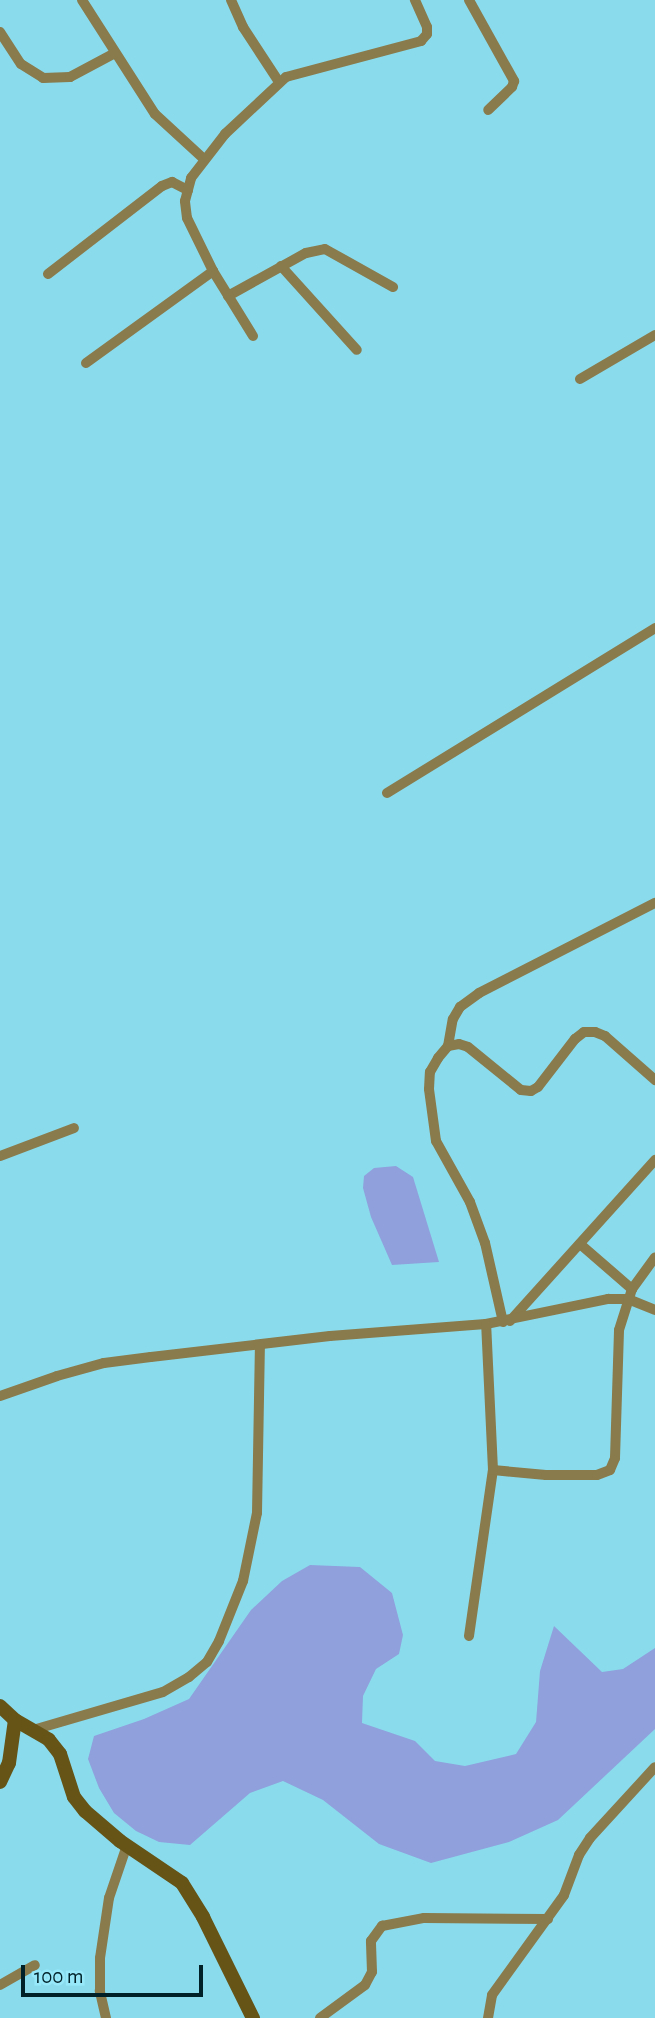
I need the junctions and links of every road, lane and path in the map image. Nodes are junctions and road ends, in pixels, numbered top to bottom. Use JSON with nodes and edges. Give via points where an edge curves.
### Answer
{"nodes":[{"id":1,"x":82,"y":0,"type":"edge"},
{"id":2,"x":231,"y":0,"type":"edge"},
{"id":3,"x":415,"y":0,"type":"edge"},
{"id":4,"x":469,"y":0,"type":"edge"},
{"id":5,"x":0,"y":32,"type":"edge"},
{"id":6,"x":115,"y":53,"type":"junction"},
{"id":7,"x":279,"y":82,"type":"junction"},
{"id":8,"x":488,"y":110,"type":"dead end"},
{"id":9,"x":204,"y":159,"type":"junction"},
{"id":10,"x":188,"y":190,"type":"junction"},
{"id":11,"x":281,"y":267,"type":"junction"},
{"id":12,"x":213,"y":271,"type":"junction"},
{"id":13,"x":48,"y":274,"type":"dead end"},
{"id":14,"x":393,"y":287,"type":"dead end"},
{"id":15,"x":228,"y":296,"type":"junction"},
{"id":16,"x":655,"y":334,"type":"edge"},
{"id":17,"x":253,"y":336,"type":"dead end"},
{"id":18,"x":357,"y":350,"type":"dead end"},
{"id":19,"x":86,"y":363,"type":"dead end"},
{"id":20,"x":580,"y":379,"type":"dead end"},
{"id":21,"x":655,"y":628,"type":"edge"},
{"id":22,"x":387,"y":793,"type":"dead end"},
{"id":23,"x":655,"y":902,"type":"edge"},
{"id":24,"x":448,"y":1046,"type":"junction"},
{"id":25,"x":655,"y":1080,"type":"edge"},
{"id":26,"x":74,"y":1128,"type":"dead end"},
{"id":27,"x":0,"y":1156,"type":"edge"},
{"id":28,"x":655,"y":1160,"type":"edge"},
{"id":29,"x":580,"y":1244,"type":"junction"},
{"id":30,"x":655,"y":1257,"type":"edge"},
{"id":31,"x":630,"y":1294,"type":"junction"},
{"id":32,"x":654,"y":1308,"type":"edge"},
{"id":33,"x":506,"y":1321,"type":"junction"},
{"id":34,"x":486,"y":1324,"type":"junction"},
{"id":35,"x":260,"y":1346,"type":"junction"},
{"id":36,"x":0,"y":1396,"type":"edge"},
{"id":37,"x":493,"y":1470,"type":"junction"},
{"id":38,"x":469,"y":1636,"type":"dead end"},
{"id":39,"x":0,"y":1706,"type":"edge"},
{"id":40,"x":15,"y":1720,"type":"junction"},
{"id":41,"x":33,"y":1730,"type":"junction"},
{"id":42,"x":655,"y":1767,"type":"edge"},
{"id":43,"x":0,"y":1782,"type":"edge"},
{"id":44,"x":127,"y":1845,"type":"junction"},
{"id":45,"x":548,"y":1919,"type":"junction"},
{"id":46,"x":35,"y":1965,"type":"dead end"},
{"id":47,"x":0,"y":1985,"type":"edge"},
{"id":48,"x":106,"y":2018,"type":"edge"},
{"id":49,"x":253,"y":2018,"type":"edge"},
{"id":50,"x":320,"y":2018,"type":"edge"},
{"id":51,"x":488,"y":2018,"type":"edge"}],
"edges":[{"from":1,"to":6,"type":"street"},
{"from":2,"to":7,"type":"street"},
{"from":3,"to":7,"type":"street","via":[[427,27],[421,41],[299,71]]},
{"from":4,"to":8,"type":"street","via":[[514,81]]},
{"from":5,"to":6,"type":"street","via":[[21,64],[43,78],[70,77]]},
{"from":6,"to":9,"type":"street","via":[[155,114]]},
{"from":7,"to":9,"type":"street"},
{"from":9,"to":10,"type":"street"},
{"from":10,"to":12,"type":"street","via":[[187,218]]},
{"from":10,"to":13,"type":"street","via":[[172,183],[162,186]]},
{"from":11,"to":14,"type":"street","via":[[325,248]]},
{"from":11,"to":15,"type":"street"},
{"from":11,"to":18,"type":"street"},
{"from":12,"to":15,"type":"street"},
{"from":12,"to":19,"type":"street"},
{"from":15,"to":17,"type":"street"},
{"from":16,"to":20,"type":"street"},
{"from":21,"to":22,"type":"street"},
{"from":23,"to":24,"type":"street","via":[[479,993],[460,1007]]},
{"from":24,"to":25,"type":"street","via":[[468,1047],[510,1083],[531,1091],[575,1039],[584,1032],[595,1032]]},
{"from":24,"to":33,"type":"street","via":[[430,1072],[436,1141],[470,1202]]},
{"from":26,"to":27,"type":"street"},
{"from":28,"to":29,"type":"street"},
{"from":29,"to":31,"type":"street"},
{"from":29,"to":33,"type":"street"},
{"from":30,"to":31,"type":"street"},
{"from":31,"to":32,"type":"street"},
{"from":31,"to":33,"type":"street"},
{"from":31,"to":37,"type":"street","via":[[619,1329],[615,1458],[610,1470],[597,1475],[559,1475]]},
{"from":33,"to":34,"type":"street"},
{"from":34,"to":35,"type":"street"},
{"from":34,"to":37,"type":"street"},
{"from":35,"to":36,"type":"street","via":[[104,1363]]},
{"from":35,"to":41,"type":"street","via":[[257,1513],[243,1581],[207,1662],[163,1692]]},
{"from":37,"to":38,"type":"street"},
{"from":39,"to":40,"type":"street"},
{"from":40,"to":41,"type":"street"},
{"from":40,"to":43,"type":"street","via":[[9,1763]]},
{"from":41,"to":44,"type":"street","via":[[60,1754],[74,1797],[85,1811]]},
{"from":42,"to":45,"type":"street","via":[[590,1838]]},
{"from":44,"to":48,"type":"street","via":[[109,1898],[100,1958]]},
{"from":44,"to":49,"type":"street","via":[[182,1884],[194,1900]]},
{"from":45,"to":50,"type":"street","via":[[424,1918],[382,1926],[372,1941],[372,1972],[365,1984]]},
{"from":45,"to":51,"type":"street","via":[[501,1980],[492,1995]]},
{"from":46,"to":47,"type":"street"}]}
